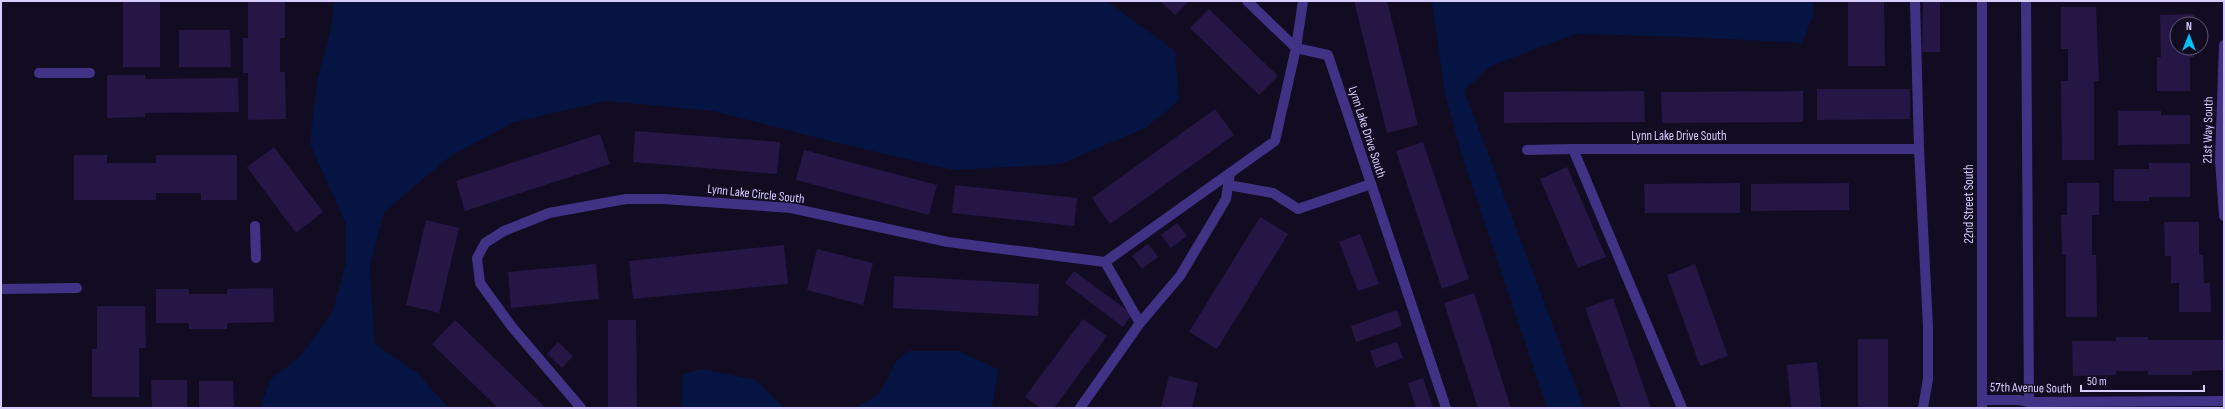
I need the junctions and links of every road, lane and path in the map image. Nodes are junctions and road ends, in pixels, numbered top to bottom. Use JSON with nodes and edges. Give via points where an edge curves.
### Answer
{"nodes":[{"id":1,"x":1247,"y":1,"type":"edge"},
{"id":2,"x":1303,"y":1,"type":"edge"},
{"id":3,"x":1915,"y":1,"type":"edge"},
{"id":4,"x":1982,"y":1,"type":"edge"},
{"id":5,"x":2026,"y":1,"type":"edge"},
{"id":6,"x":2224,"y":45,"type":"edge"},
{"id":7,"x":1296,"y":48,"type":"junction"},
{"id":8,"x":39,"y":73,"type":"dead end"},
{"id":9,"x":90,"y":73,"type":"dead end"},
{"id":10,"x":1572,"y":149,"type":"junction"},
{"id":11,"x":1919,"y":149,"type":"junction"},
{"id":12,"x":1527,"y":150,"type":"dead end"},
{"id":13,"x":2222,"y":160,"type":"edge"},
{"id":14,"x":1230,"y":173,"type":"junction"},
{"id":15,"x":1371,"y":184,"type":"junction"},
{"id":16,"x":1228,"y":185,"type":"junction"},
{"id":17,"x":2224,"y":216,"type":"edge"},
{"id":18,"x":255,"y":226,"type":"dead end"},
{"id":19,"x":256,"y":258,"type":"dead end"},
{"id":20,"x":1105,"y":262,"type":"junction"},
{"id":21,"x":77,"y":288,"type":"dead end"},
{"id":22,"x":1,"y":289,"type":"edge"},
{"id":23,"x":1140,"y":323,"type":"junction"},
{"id":24,"x":2224,"y":401,"type":"edge"},
{"id":25,"x":2029,"y":402,"type":"junction"},
{"id":26,"x":1982,"y":404,"type":"edge"},
{"id":27,"x":581,"y":408,"type":"edge"},
{"id":28,"x":1080,"y":408,"type":"edge"},
{"id":29,"x":1446,"y":408,"type":"edge"},
{"id":30,"x":1682,"y":408,"type":"edge"},
{"id":31,"x":1923,"y":408,"type":"edge"}],
"edges":[{"from":1,"to":7,"type":"street"},
{"from":2,"to":7,"type":"street"},
{"from":3,"to":11,"type":"street"},
{"from":4,"to":26,"type":"street","name":"22nd Street South"},
{"from":5,"to":25,"type":"street"},
{"from":6,"to":13,"type":"street","name":"21st Way South"},
{"from":7,"to":14,"type":"street","via":[[1275,141]]},
{"from":7,"to":15,"type":"street","name":"Lynn Lake Drive South","via":[[1328,55]]},
{"from":8,"to":9,"type":"street"},
{"from":10,"to":11,"type":"street","name":"Lynn Lake Drive South"},
{"from":10,"to":12,"type":"street","name":"Lynn Lake Drive South"},
{"from":10,"to":30,"type":"street"},
{"from":11,"to":31,"type":"street","via":[[1928,327],[1928,379]]},
{"from":13,"to":17,"type":"street","name":"21st Way South"},
{"from":14,"to":16,"type":"street"},
{"from":14,"to":20,"type":"street"},
{"from":15,"to":16,"type":"street","via":[[1298,209],[1273,193]]},
{"from":15,"to":29,"type":"street","name":"Lynn Lake Drive South"},
{"from":16,"to":23,"type":"street","via":[[1226,199],[1180,276]]},
{"from":18,"to":19,"type":"street"},
{"from":20,"to":23,"type":"street"},
{"from":20,"to":27,"type":"street","name":"Lynn Lake Circle South","via":[[948,242],[791,208],[664,199],[626,199],[549,214],[504,231],[485,243],[477,258],[480,283],[512,328]]},
{"from":21,"to":22,"type":"street"},
{"from":23,"to":28,"type":"street"},
{"from":24,"to":25,"type":"street","name":"57th Avenue South"},
{"from":25,"to":26,"type":"street","name":"57th Avenue South","via":[[2019,400]]}]}
